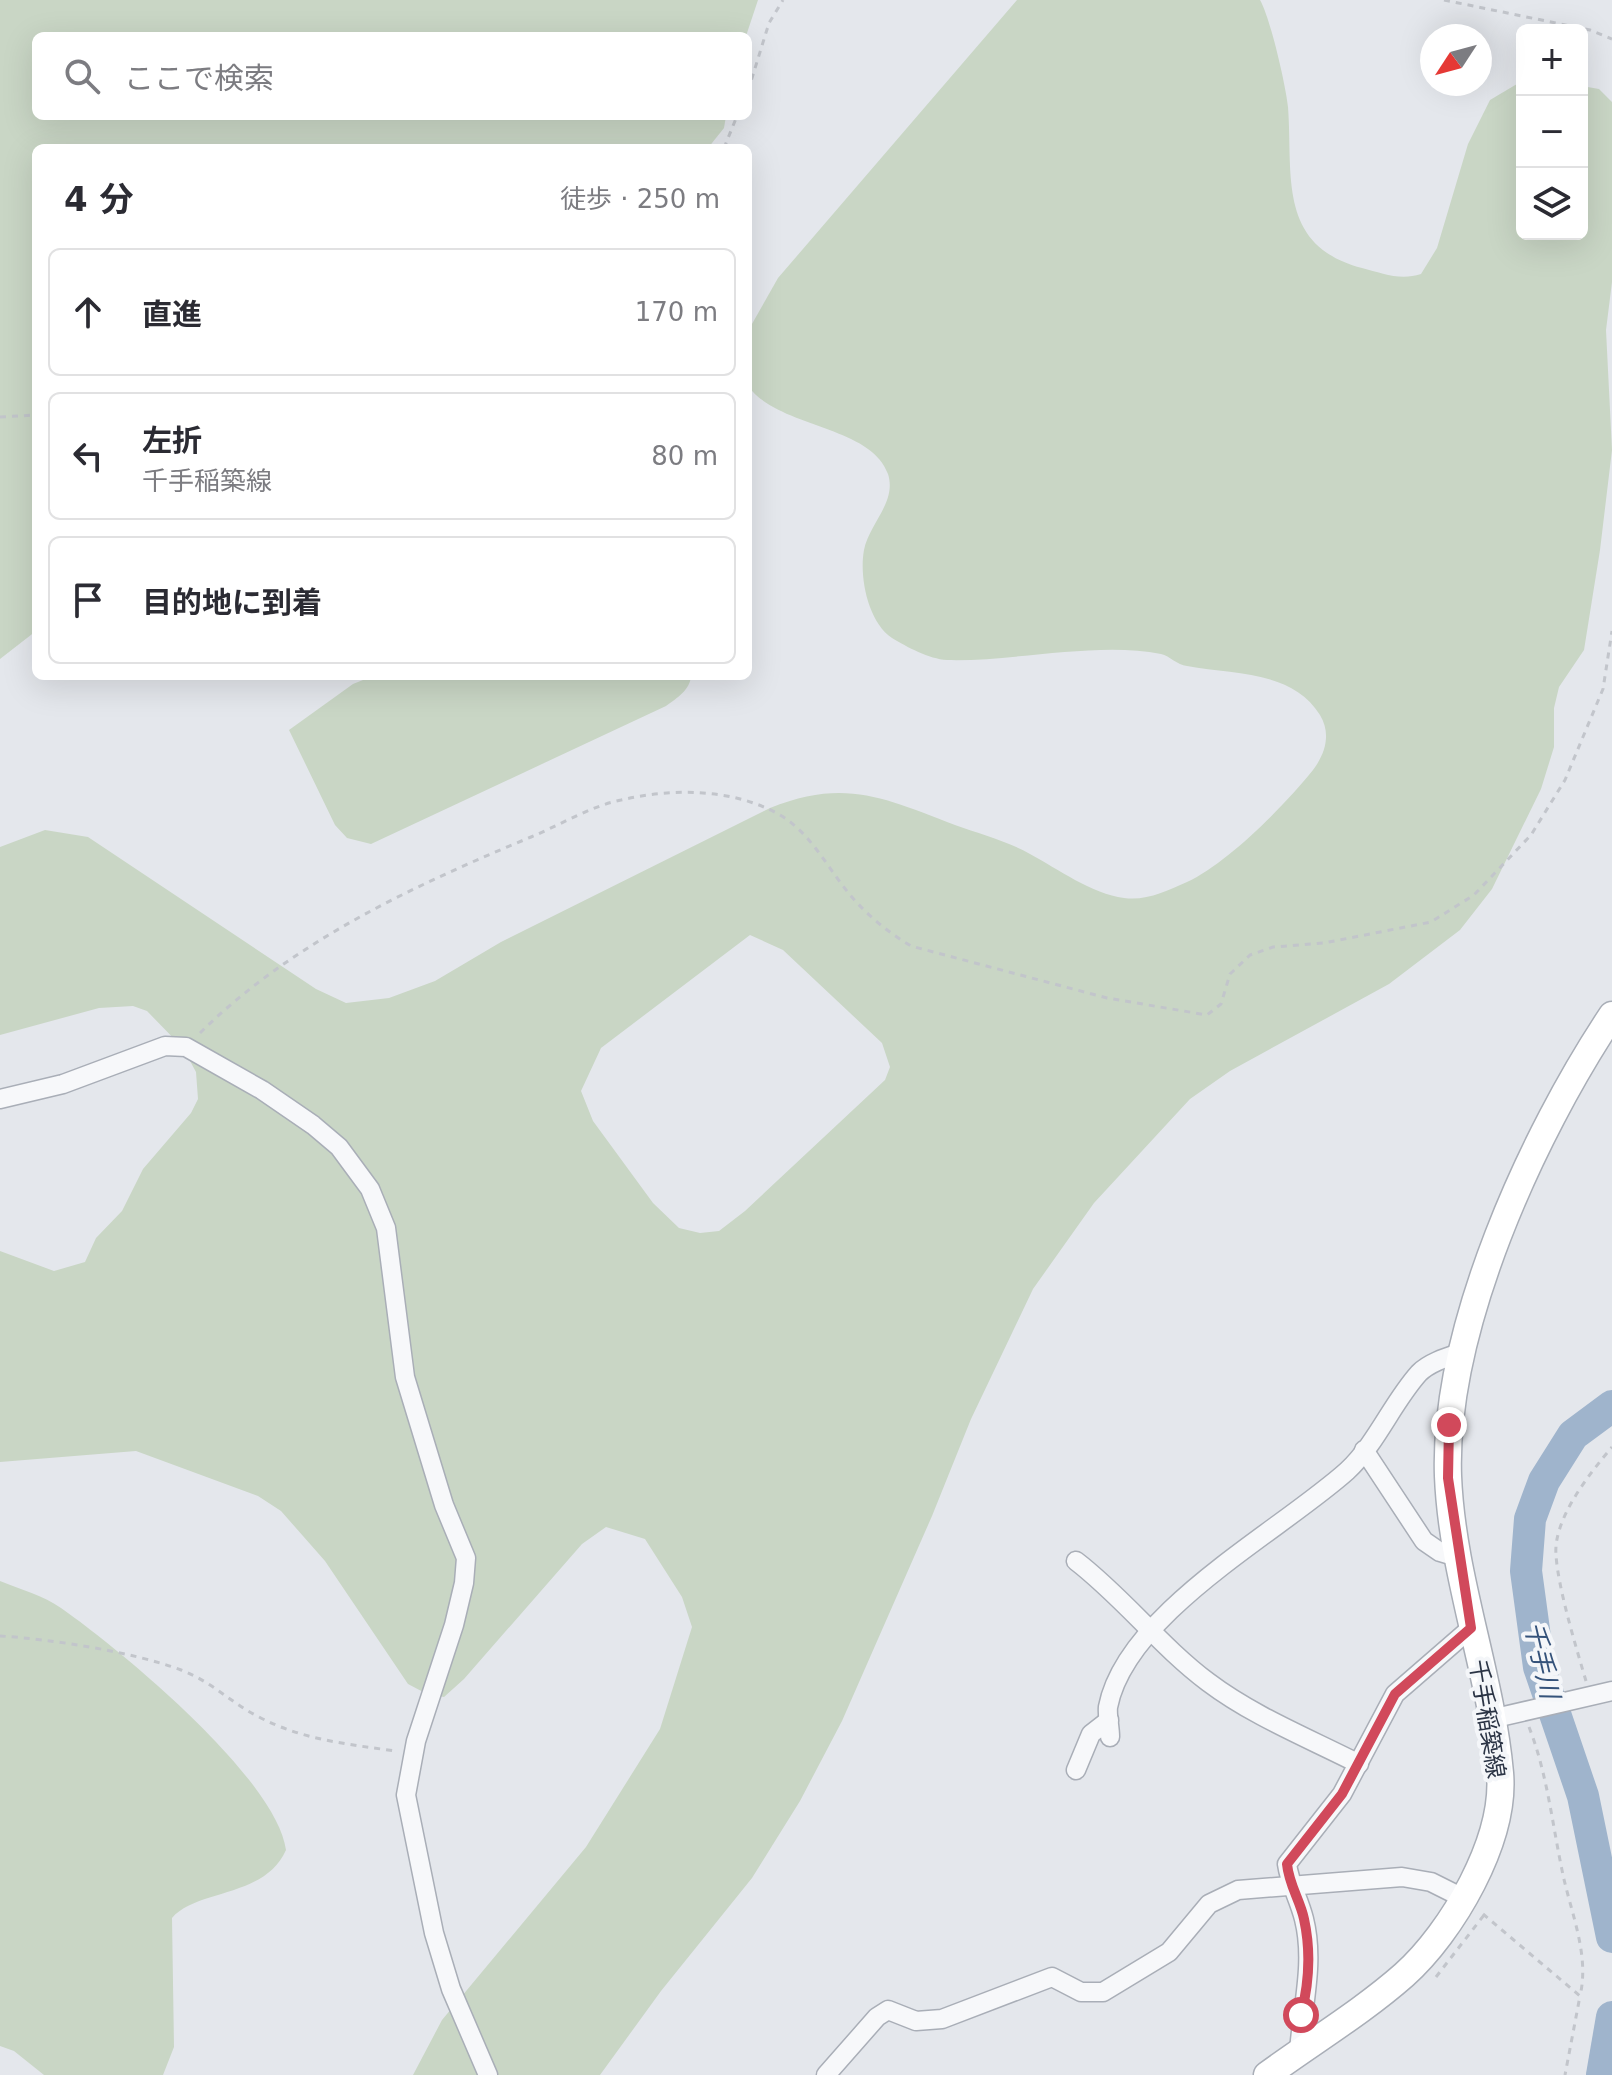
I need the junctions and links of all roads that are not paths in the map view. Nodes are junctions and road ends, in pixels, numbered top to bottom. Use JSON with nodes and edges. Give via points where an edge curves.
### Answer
{"nodes":[{"id":1,"x":1612,"y":1015,"type":"edge"},
{"id":2,"x":0,"y":1099,"type":"edge"},
{"id":3,"x":1463,"y":1352,"type":"junction"},
{"id":4,"x":1364,"y":1450,"type":"junction"},
{"id":5,"x":1460,"y":1558,"type":"junction"},
{"id":6,"x":1076,"y":1561,"type":"dead end"},
{"id":7,"x":1471,"y":1628,"type":"junction"},
{"id":8,"x":1151,"y":1630,"type":"junction"},
{"id":9,"x":1612,"y":1691,"type":"edge"},
{"id":10,"x":1491,"y":1719,"type":"junction"},
{"id":11,"x":1359,"y":1764,"type":"junction"},
{"id":12,"x":1076,"y":1770,"type":"dead end"},
{"id":13,"x":1289,"y":1884,"type":"junction"},
{"id":14,"x":1465,"y":1899,"type":"junction"},
{"id":15,"x":1299,"y":2052,"type":"junction"},
{"id":16,"x":488,"y":2075,"type":"edge"},
{"id":17,"x":826,"y":2075,"type":"edge"},
{"id":18,"x":1267,"y":2075,"type":"edge"}],
"edges":[{"from":1,"to":3,"type":"main road","name":"千手稲築線","via":[[1570,1078],[1500,1235],[1475,1298]]},
{"from":2,"to":16,"type":"street","via":[[63,1084],[165,1046],[186,1047],[262,1090],[339,1147],[370,1189],[386,1228],[405,1377],[466,1558],[454,1625],[406,1795],[434,1933],[451,1989]]},
{"from":3,"to":4,"type":"street","via":[[1421,1372]]},
{"from":3,"to":5,"type":"main road","name":"千手稲築線","via":[[1449,1425],[1448,1478]]},
{"from":4,"to":5,"type":"street","via":[[1424,1541]]},
{"from":4,"to":8,"type":"street","via":[[1349,1469],[1185,1597]]},
{"from":5,"to":7,"type":"main road","name":"千手稲築線"},
{"from":6,"to":8,"type":"street"},
{"from":7,"to":10,"type":"main road","name":"千手稲築線"},
{"from":7,"to":11,"type":"street","via":[[1395,1694]]},
{"from":8,"to":11,"type":"street","via":[[1236,1701]]},
{"from":8,"to":12,"type":"street","via":[[1115,1684],[1108,1709],[1110,1728],[1091,1734]]},
{"from":9,"to":10,"type":"street"},
{"from":10,"to":14,"type":"main road","name":"千手稲築線","via":[[1501,1776],[1494,1827]]},
{"from":11,"to":13,"type":"street","via":[[1287,1864]]},
{"from":13,"to":14,"type":"street","via":[[1402,1877],[1431,1882]]},
{"from":13,"to":15,"type":"street","via":[[1304,1919],[1309,1982]]},
{"from":13,"to":17,"type":"street","via":[[1238,1890],[1209,1904],[1169,1952],[1103,1992],[1081,1992],[1052,1977],[942,2019],[916,2021],[888,2010]]},
{"from":14,"to":15,"type":"main road","name":"千手稲築線","via":[[1439,1938],[1403,1976]]},
{"from":15,"to":18,"type":"main road","name":"千手稲築線"}]}
